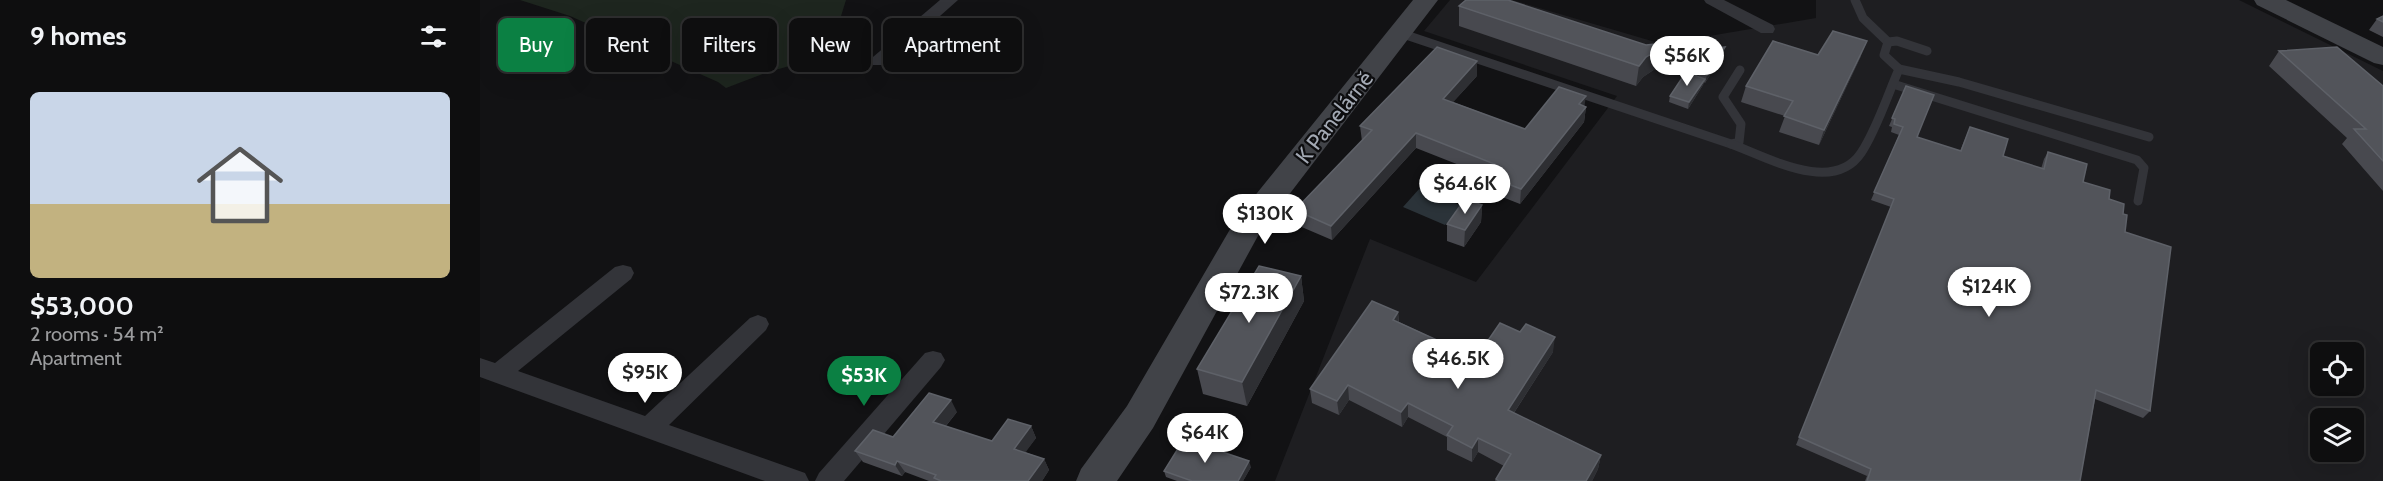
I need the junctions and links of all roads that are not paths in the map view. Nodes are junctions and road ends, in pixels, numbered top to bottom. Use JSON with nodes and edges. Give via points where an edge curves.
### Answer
{"nodes":[{"id":1,"x":950,"y":0,"type":"edge"},
{"id":2,"x":1426,"y":0,"type":"edge"},
{"id":3,"x":1712,"y":0,"type":"edge"},
{"id":4,"x":1855,"y":0,"type":"edge"},
{"id":5,"x":2266,"y":0,"type":"edge"},
{"id":6,"x":1767,"y":29,"type":"dead end"},
{"id":7,"x":1400,"y":33,"type":"junction"},
{"id":8,"x":1888,"y":42,"type":"junction"},
{"id":9,"x":1927,"y":51,"type":"dead end"},
{"id":10,"x":2383,"y":57,"type":"edge"},
{"id":11,"x":879,"y":61,"type":"dead end"},
{"id":12,"x":1899,"y":69,"type":"junction"},
{"id":13,"x":1740,"y":70,"type":"dead end"},
{"id":14,"x":1893,"y":84,"type":"junction"},
{"id":15,"x":2149,"y":137,"type":"dead end"},
{"id":16,"x":1731,"y":144,"type":"junction"},
{"id":17,"x":2138,"y":201,"type":"dead end"},
{"id":18,"x":623,"y":273,"type":"dead end"},
{"id":19,"x":758,"y":324,"type":"dead end"},
{"id":20,"x":933,"y":360,"type":"dead end"},
{"id":21,"x":489,"y":371,"type":"edge"},
{"id":22,"x":649,"y":428,"type":"junction"},
{"id":23,"x":796,"y":481,"type":"edge"},
{"id":24,"x":828,"y":481,"type":"edge"},
{"id":25,"x":1095,"y":481,"type":"edge"}],
"edges":[{"from":1,"to":11,"type":"street"},
{"from":2,"to":7,"type":"street","name":"K Panelárně"},
{"from":3,"to":6,"type":"street"},
{"from":4,"to":8,"type":"lane","via":[[1860,15]]},
{"from":5,"to":10,"type":"street"},
{"from":7,"to":16,"type":"lane"},
{"from":7,"to":25,"type":"street","name":"K Panelárně","via":[[1247,227],[1140,417]]},
{"from":8,"to":9,"type":"lane"},
{"from":8,"to":12,"type":"lane","via":[[1884,55]]},
{"from":12,"to":14,"type":"lane"},
{"from":12,"to":15,"type":"lane","via":[[1959,82]]},
{"from":13,"to":16,"type":"lane","via":[[1723,97],[1734,109],[1741,126],[1739,142]]},
{"from":14,"to":16,"type":"lane","via":[[1862,152],[1841,171],[1811,171]]},
{"from":14,"to":17,"type":"lane","via":[[2137,160],[2144,168]]},
{"from":18,"to":21,"type":"street"},
{"from":19,"to":22,"type":"street"},
{"from":20,"to":24,"type":"street"},
{"from":21,"to":22,"type":"street"},
{"from":22,"to":23,"type":"street"}]}
